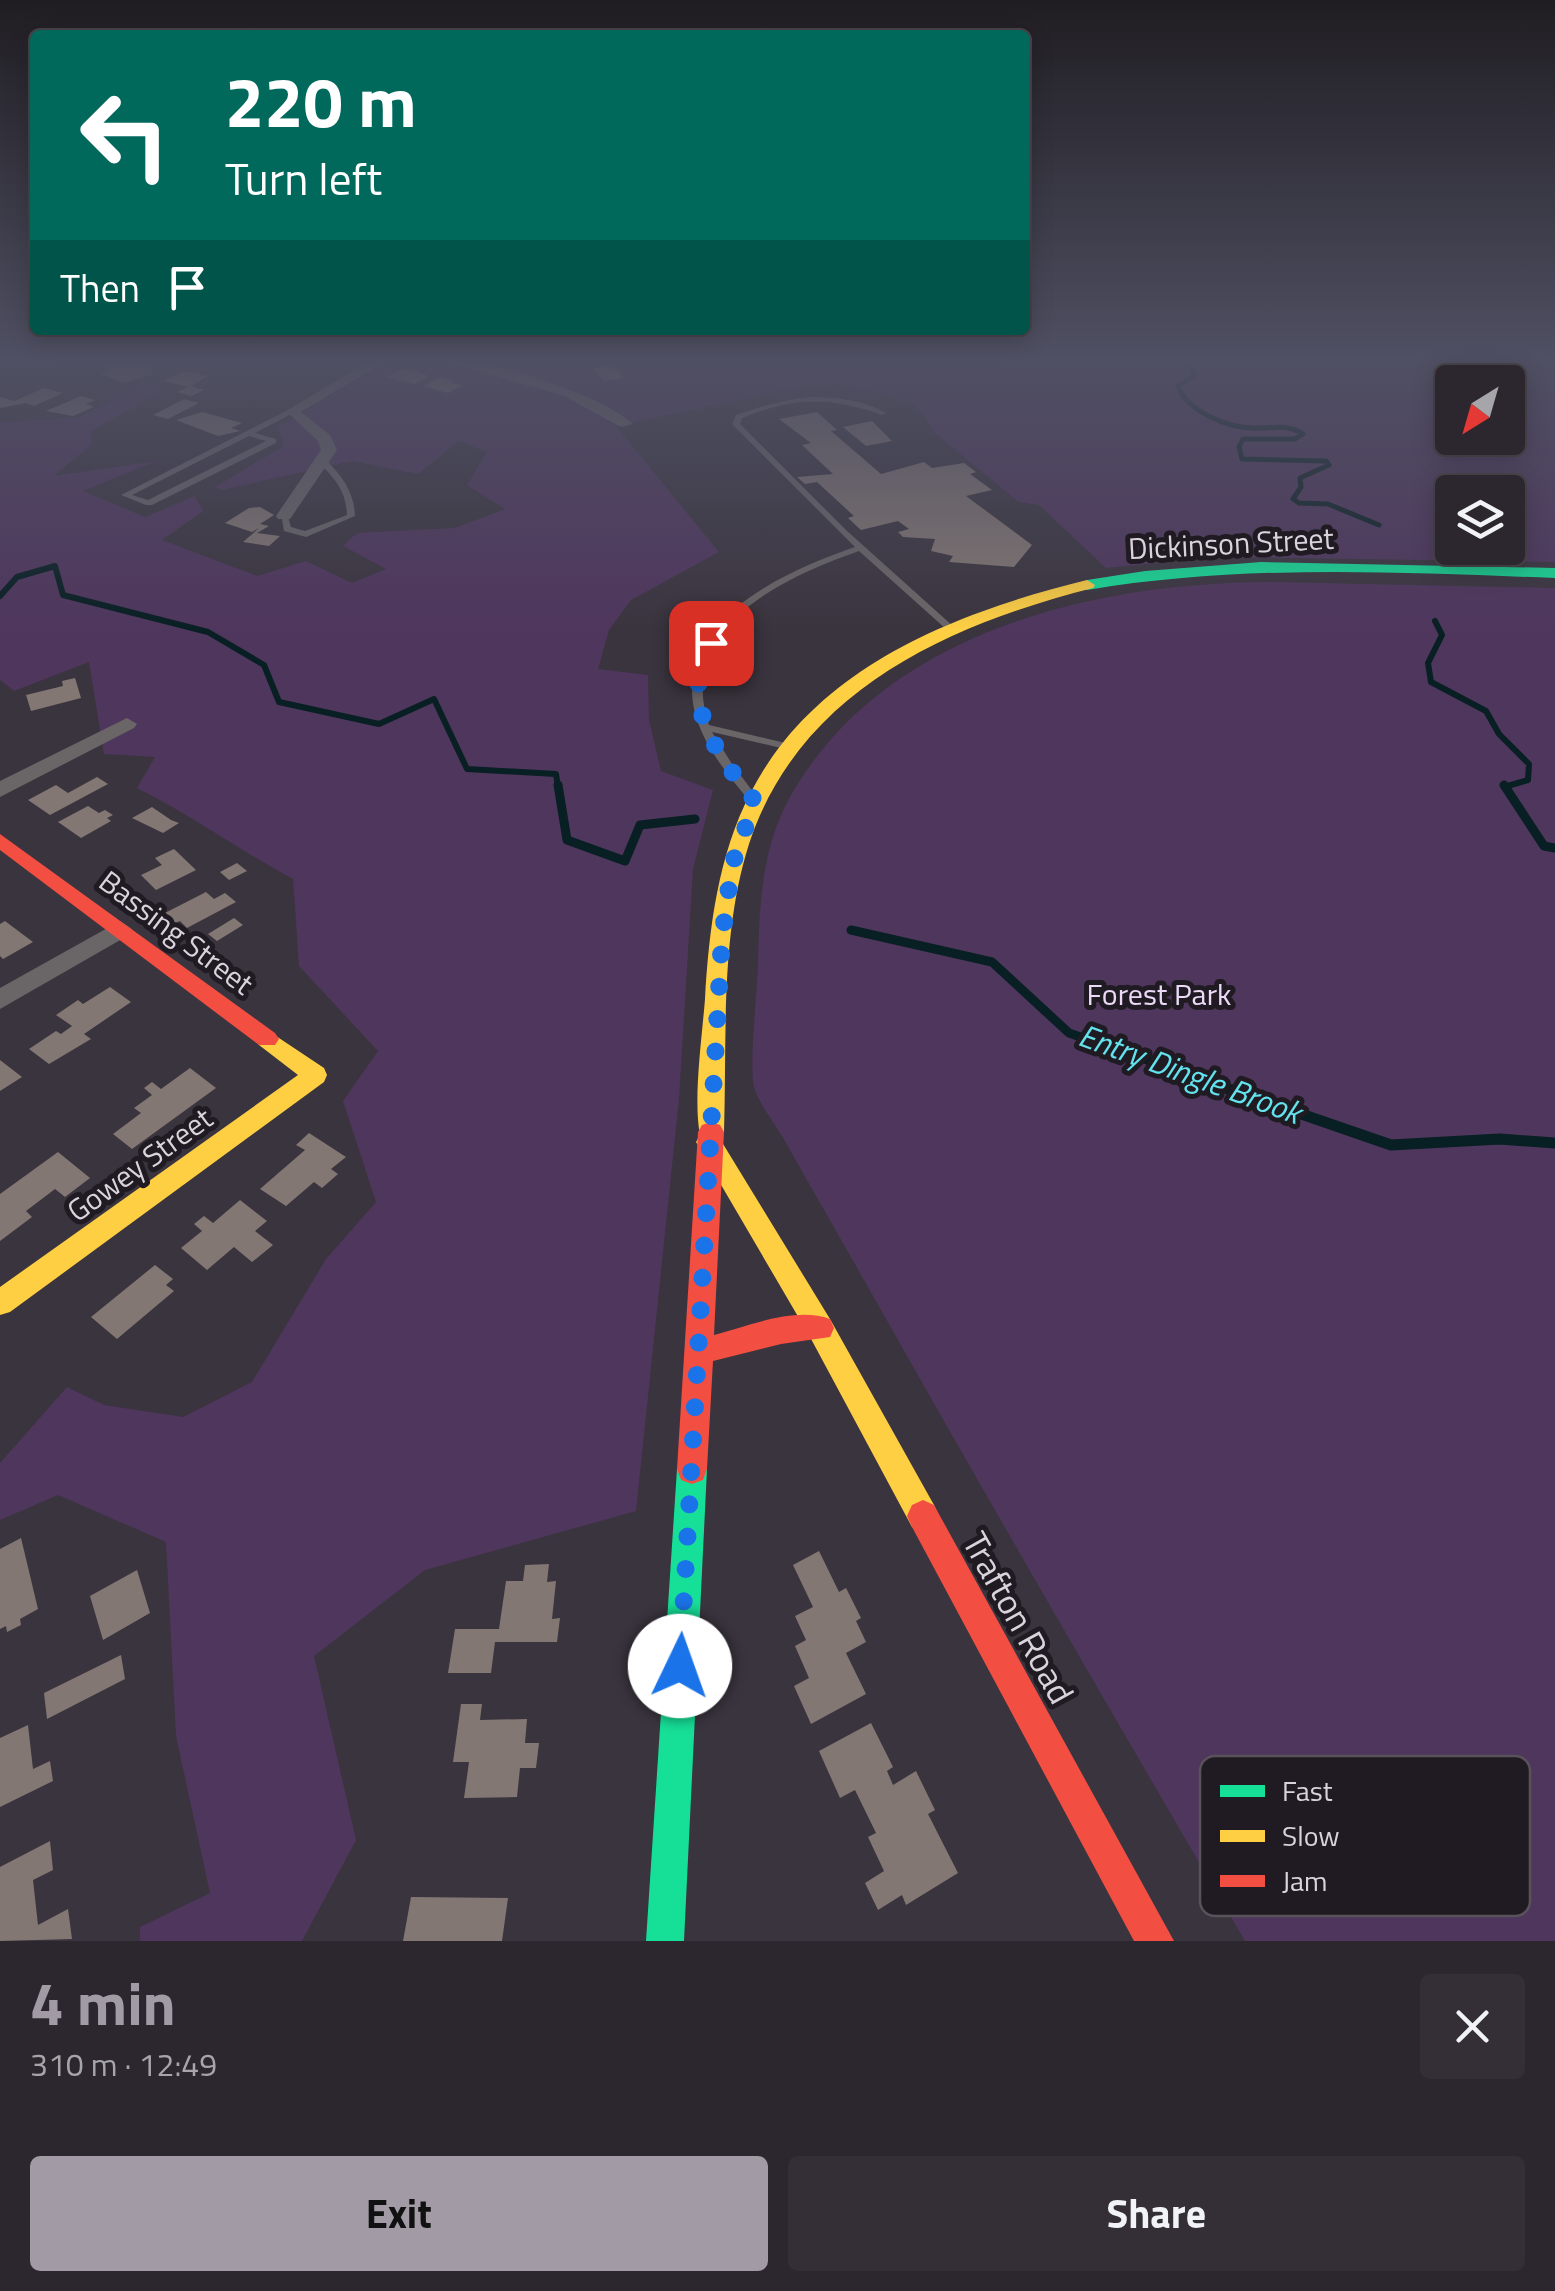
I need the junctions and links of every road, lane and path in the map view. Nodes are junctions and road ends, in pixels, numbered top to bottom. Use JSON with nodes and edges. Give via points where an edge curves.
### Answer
{"nodes":[{"id":1,"x":213,"y":450,"type":"edge"},
{"id":2,"x":255,"y":450,"type":"edge"},
{"id":3,"x":327,"y":450,"type":"edge"},
{"id":4,"x":762,"y":450,"type":"edge"},
{"id":5,"x":323,"y":462,"type":"junction"},
{"id":6,"x":284,"y":516,"type":"joint"},
{"id":7,"x":860,"y":548,"type":"junction"},
{"id":8,"x":1555,"y":573,"type":"edge"},
{"id":9,"x":949,"y":627,"type":"junction"},
{"id":10,"x":127,"y":724,"type":"dead end"},
{"id":11,"x":706,"y":727,"type":"junction"},
{"id":12,"x":790,"y":746,"type":"junction"},
{"id":13,"x":0,"y":790,"type":"edge"},
{"id":14,"x":755,"y":801,"type":"junction"},
{"id":15,"x":0,"y":840,"type":"edge"},
{"id":16,"x":120,"y":929,"type":"junction"},
{"id":17,"x":0,"y":1000,"type":"edge"},
{"id":18,"x":316,"y":1075,"type":"joint"},
{"id":19,"x":709,"y":1142,"type":"junction"},
{"id":20,"x":0,"y":1304,"type":"edge"},
{"id":21,"x":820,"y":1328,"type":"junction"},
{"id":22,"x":696,"y":1352,"type":"junction"},
{"id":23,"x":665,"y":1941,"type":"edge"},
{"id":24,"x":1155,"y":1941,"type":"edge"}],
"edges":[{"from":1,"to":2,"type":"lane","via":[[125,495],[149,503]]},
{"from":3,"to":5,"type":"street"},
{"from":4,"to":7,"type":"lane"},
{"from":5,"to":6,"type":"street"},
{"from":5,"to":6,"type":"lane","via":[[352,499],[351,516],[306,534],[287,529]]},
{"from":7,"to":9,"type":"lane"},
{"from":7,"to":11,"type":"lane","via":[[791,576],[749,602],[716,634],[698,684]]},
{"from":8,"to":9,"type":"main road","name":"Dickinson Street","via":[[1255,567],[1167,572],[1052,592]]},
{"from":9,"to":12,"type":"main road","name":"Dickinson Street","via":[[850,686]]},
{"from":10,"to":13,"type":"street"},
{"from":11,"to":12,"type":"lane"},
{"from":11,"to":14,"type":"lane"},
{"from":12,"to":14,"type":"main road","name":"Dickinson Street"},
{"from":14,"to":19,"type":"main road","name":"Dickinson Street","via":[[732,865],[722,938]]},
{"from":15,"to":16,"type":"main road","name":"Bassing Street"},
{"from":16,"to":17,"type":"street"},
{"from":16,"to":18,"type":"main road","name":"Bassing Street"},
{"from":18,"to":20,"type":"main road","name":"Gowey Street"},
{"from":19,"to":21,"type":"main road","name":"Trafton Road"},
{"from":19,"to":22,"type":"main road","name":"Dickinson Street"},
{"from":21,"to":22,"type":"main road"},
{"from":21,"to":24,"type":"main road","name":"Trafton Road"},
{"from":22,"to":23,"type":"main road","name":"Dickinson Street"}]}
